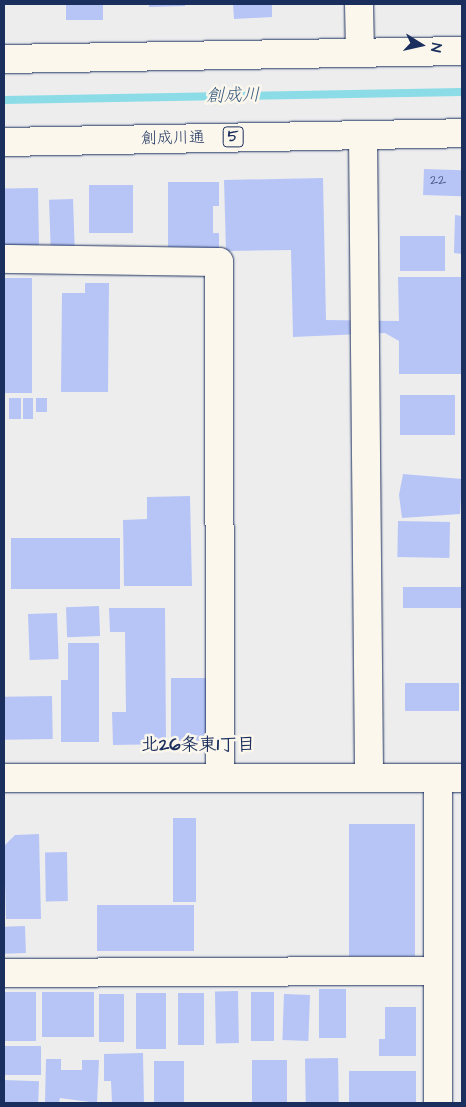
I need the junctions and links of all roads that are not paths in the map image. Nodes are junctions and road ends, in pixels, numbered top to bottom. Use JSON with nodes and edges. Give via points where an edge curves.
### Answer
{"nodes":[{"id":1,"x":359,"y":4,"type":"edge"},
{"id":2,"x":462,"y":51,"type":"edge"},
{"id":3,"x":360,"y":53,"type":"junction"},
{"id":4,"x":4,"y":59,"type":"edge"},
{"id":5,"x":462,"y":133,"type":"edge"},
{"id":6,"x":363,"y":135,"type":"junction"},
{"id":7,"x":4,"y":142,"type":"edge"},
{"id":8,"x":4,"y":259,"type":"edge"},
{"id":9,"x":369,"y":775,"type":"junction"},
{"id":10,"x":220,"y":777,"type":"junction"},
{"id":11,"x":4,"y":778,"type":"edge"},
{"id":12,"x":450,"y":778,"type":"edge"},
{"id":13,"x":438,"y":971,"type":"junction"},
{"id":14,"x":4,"y":973,"type":"edge"},
{"id":15,"x":438,"y":1103,"type":"edge"}],
"edges":[{"from":1,"to":3,"type":"main road"},
{"from":2,"to":3,"type":"main road"},
{"from":3,"to":4,"type":"main road"},
{"from":5,"to":6,"type":"main road","name":"創成川通","number":"5"},
{"from":6,"to":7,"type":"main road","name":"創成川通","number":"5"},
{"from":6,"to":9,"type":"main road"},
{"from":8,"to":10,"type":"main road","via":[[219,262]]},
{"from":9,"to":10,"type":"main road"},
{"from":9,"to":12,"type":"main road"},
{"from":10,"to":11,"type":"main road"},
{"from":12,"to":13,"type":"main road"},
{"from":13,"to":14,"type":"main road"},
{"from":13,"to":15,"type":"main road"}]}
